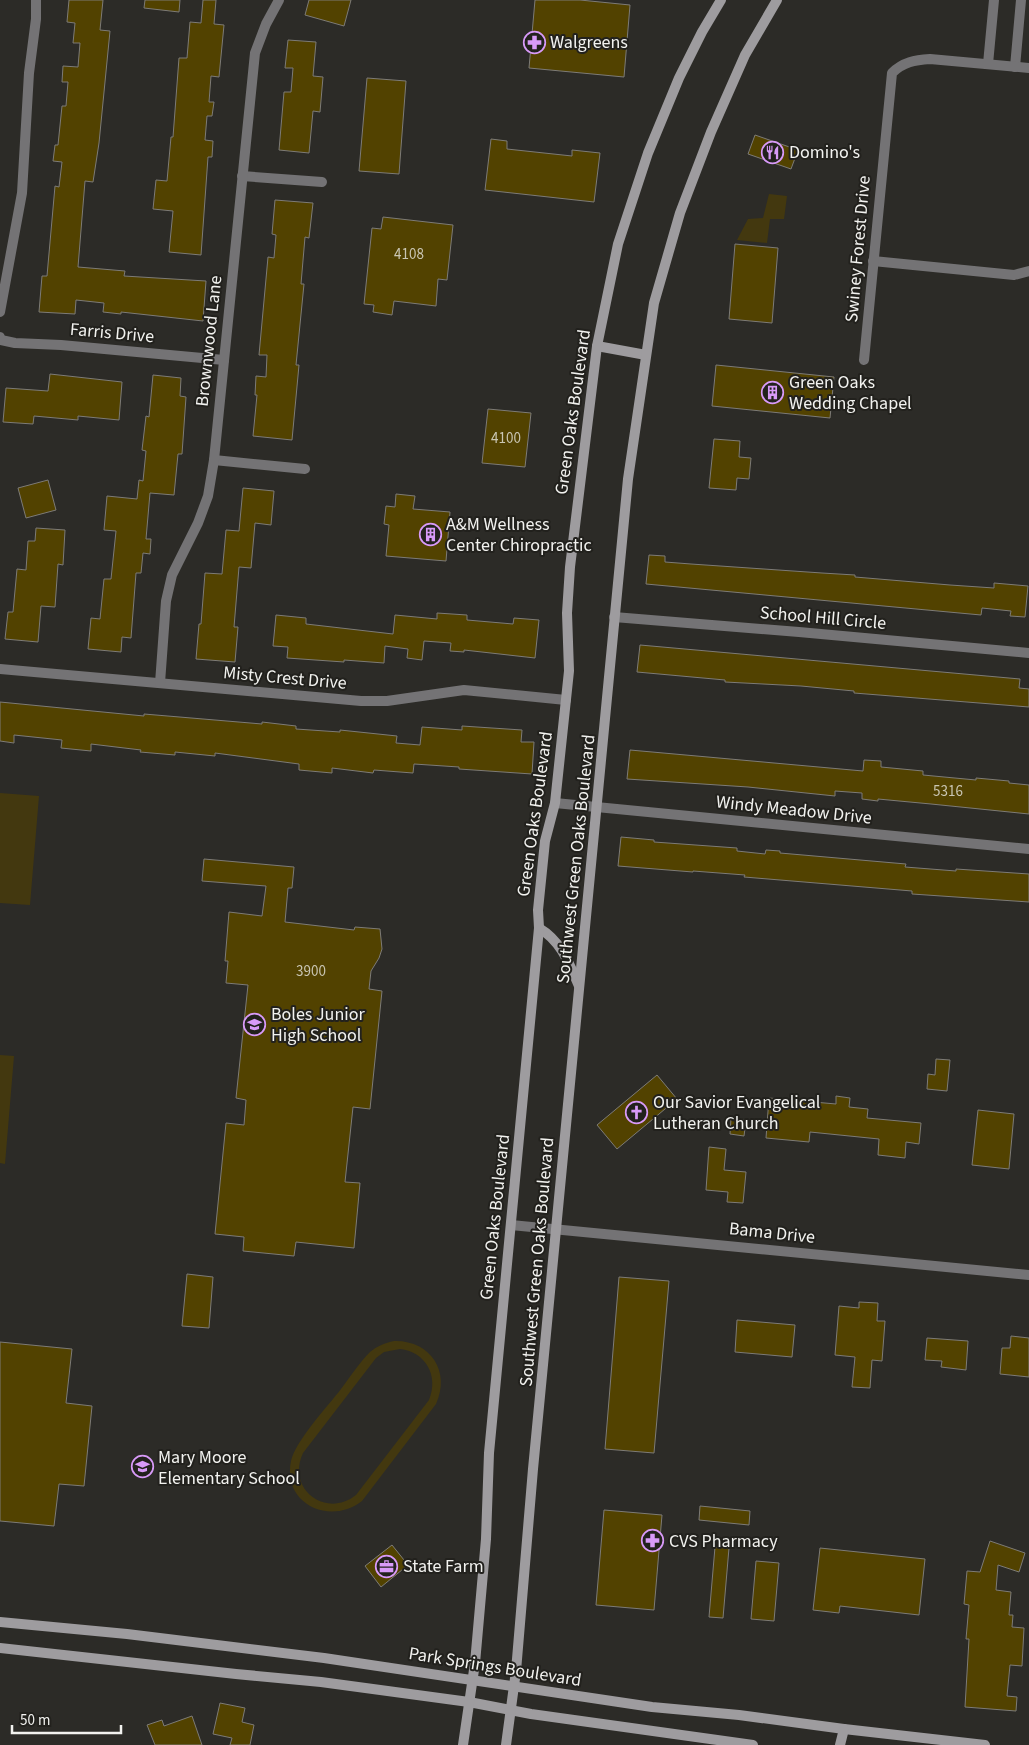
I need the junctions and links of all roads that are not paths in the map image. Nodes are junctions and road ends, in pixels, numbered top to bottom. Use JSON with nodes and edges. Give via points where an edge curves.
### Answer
{"nodes":[{"id":1,"x":36,"y":0,"type":"edge"},
{"id":2,"x":279,"y":0,"type":"edge"},
{"id":3,"x":717,"y":0,"type":"edge"},
{"id":4,"x":721,"y":0,"type":"edge"},
{"id":5,"x":777,"y":0,"type":"edge"},
{"id":6,"x":994,"y":0,"type":"edge"},
{"id":7,"x":1022,"y":0,"type":"edge"},
{"id":8,"x":714,"y":12,"type":"junction"},
{"id":9,"x":988,"y":64,"type":"junction"},
{"id":10,"x":1015,"y":67,"type":"junction"},
{"id":11,"x":1029,"y":68,"type":"edge"},
{"id":12,"x":242,"y":176,"type":"junction"},
{"id":13,"x":322,"y":182,"type":"dead end"},
{"id":14,"x":873,"y":260,"type":"junction"},
{"id":15,"x":1029,"y":271,"type":"edge"},
{"id":16,"x":0,"y":312,"type":"edge"},
{"id":17,"x":0,"y":337,"type":"edge"},
{"id":18,"x":597,"y":346,"type":"junction"},
{"id":19,"x":646,"y":355,"type":"junction"},
{"id":20,"x":224,"y":360,"type":"junction"},
{"id":21,"x":864,"y":360,"type":"dead end"},
{"id":22,"x":214,"y":460,"type":"junction"},
{"id":23,"x":305,"y":469,"type":"dead end"},
{"id":24,"x":614,"y":617,"type":"junction"},
{"id":25,"x":1029,"y":653,"type":"edge"},
{"id":26,"x":0,"y":669,"type":"edge"},
{"id":27,"x":160,"y":683,"type":"junction"},
{"id":28,"x":566,"y":700,"type":"junction"},
{"id":29,"x":555,"y":802,"type":"junction"},
{"id":30,"x":598,"y":807,"type":"junction"},
{"id":31,"x":1029,"y":849,"type":"edge"},
{"id":32,"x":539,"y":928,"type":"junction"},
{"id":33,"x":579,"y":987,"type":"junction"},
{"id":34,"x":511,"y":1225,"type":"junction"},
{"id":35,"x":557,"y":1229,"type":"junction"},
{"id":36,"x":1029,"y":1275,"type":"edge"},
{"id":37,"x":0,"y":1622,"type":"edge"},
{"id":38,"x":0,"y":1648,"type":"edge"},
{"id":39,"x":473,"y":1679,"type":"junction"},
{"id":40,"x":514,"y":1686,"type":"junction"},
{"id":41,"x":469,"y":1702,"type":"junction"},
{"id":42,"x":510,"y":1709,"type":"junction"},
{"id":43,"x":844,"y":1730,"type":"junction"},
{"id":44,"x":463,"y":1745,"type":"edge"},
{"id":45,"x":506,"y":1745,"type":"edge"},
{"id":46,"x":753,"y":1745,"type":"edge"},
{"id":47,"x":840,"y":1745,"type":"edge"},
{"id":48,"x":985,"y":1745,"type":"edge"}],
"edges":[{"from":1,"to":16,"type":"street","via":[[22,193]]},
{"from":2,"to":12,"type":"street","name":"Brownwood Lane","via":[[255,53]]},
{"from":3,"to":8,"type":"main road"},
{"from":4,"to":8,"type":"main road","name":"Green Oaks Boulevard"},
{"from":5,"to":19,"type":"main road","name":"Southwest Green Oaks Boulevard","via":[[746,54],[680,213],[654,303]]},
{"from":6,"to":9,"type":"street"},
{"from":7,"to":10,"type":"street"},
{"from":8,"to":18,"type":"main road","name":"Green Oaks Boulevard","via":[[679,78],[648,153],[618,244]]},
{"from":9,"to":10,"type":"street","name":"Swiney Forest Drive"},
{"from":9,"to":14,"type":"street","name":"Swiney Forest Drive","via":[[914,60],[892,73]]},
{"from":10,"to":11,"type":"street","name":"Swiney Forest Drive"},
{"from":12,"to":13,"type":"street"},
{"from":12,"to":20,"type":"street","name":"Brownwood Lane"},
{"from":14,"to":15,"type":"street","via":[[1014,275]]},
{"from":14,"to":21,"type":"street","name":"Swiney Forest Drive"},
{"from":17,"to":20,"type":"street","name":"Farris Drive","via":[[15,343]]},
{"from":18,"to":19,"type":"main road"},
{"from":18,"to":28,"type":"main road","name":"Green Oaks Boulevard","via":[[570,567]]},
{"from":19,"to":24,"type":"main road","name":"Southwest Green Oaks Boulevard","via":[[628,479]]},
{"from":20,"to":22,"type":"street","name":"Brownwood Lane"},
{"from":22,"to":23,"type":"street"},
{"from":22,"to":27,"type":"street","name":"Brownwood Lane","via":[[208,496],[172,575],[166,601]]},
{"from":24,"to":25,"type":"street","name":"School Hill Circle"},
{"from":24,"to":30,"type":"main road","name":"Southwest Green Oaks Boulevard"},
{"from":26,"to":27,"type":"street","name":"Misty Crest Drive"},
{"from":27,"to":28,"type":"street","name":"Misty Crest Drive","via":[[361,701],[387,701],[464,690]]},
{"from":28,"to":29,"type":"main road","name":"Green Oaks Boulevard"},
{"from":29,"to":30,"type":"street","name":"Windy Meadow Drive"},
{"from":29,"to":32,"type":"main road","name":"Green Oaks Boulevard","via":[[545,841]]},
{"from":30,"to":31,"type":"street","name":"Windy Meadow Drive"},
{"from":30,"to":33,"type":"main road","name":"Southwest Green Oaks Boulevard"},
{"from":32,"to":33,"type":"main road","via":[[550,935],[565,954]]},
{"from":32,"to":34,"type":"main road","name":"Green Oaks Boulevard"},
{"from":33,"to":35,"type":"main road","name":"Southwest Green Oaks Boulevard"},
{"from":34,"to":35,"type":"street","name":"Bama Drive"},
{"from":34,"to":39,"type":"main road","name":"Green Oaks Boulevard","via":[[489,1453],[486,1539]]},
{"from":35,"to":36,"type":"street","name":"Bama Drive"},
{"from":35,"to":40,"type":"main road","name":"Southwest Green Oaks Boulevard"},
{"from":37,"to":39,"type":"main road","name":"Park Springs Boulevard","via":[[314,1656]]},
{"from":38,"to":41,"type":"main road","via":[[321,1682]]},
{"from":39,"to":40,"type":"main road","name":"Park Springs Boulevard"},
{"from":39,"to":41,"type":"main road","name":"Green Oaks Boulevard"},
{"from":40,"to":42,"type":"main road","name":"Southwest Green Oaks Boulevard"},
{"from":40,"to":43,"type":"main road","name":"Park Springs Boulevard","via":[[652,1707]]},
{"from":41,"to":42,"type":"main road"},
{"from":41,"to":44,"type":"main road","name":"Green Oaks Boulevard"},
{"from":42,"to":45,"type":"main road","name":"Southwest Green Oaks Boulevard"},
{"from":42,"to":46,"type":"main road"},
{"from":43,"to":47,"type":"main road"},
{"from":43,"to":48,"type":"main road","name":"Park Springs Boulevard"}]}
